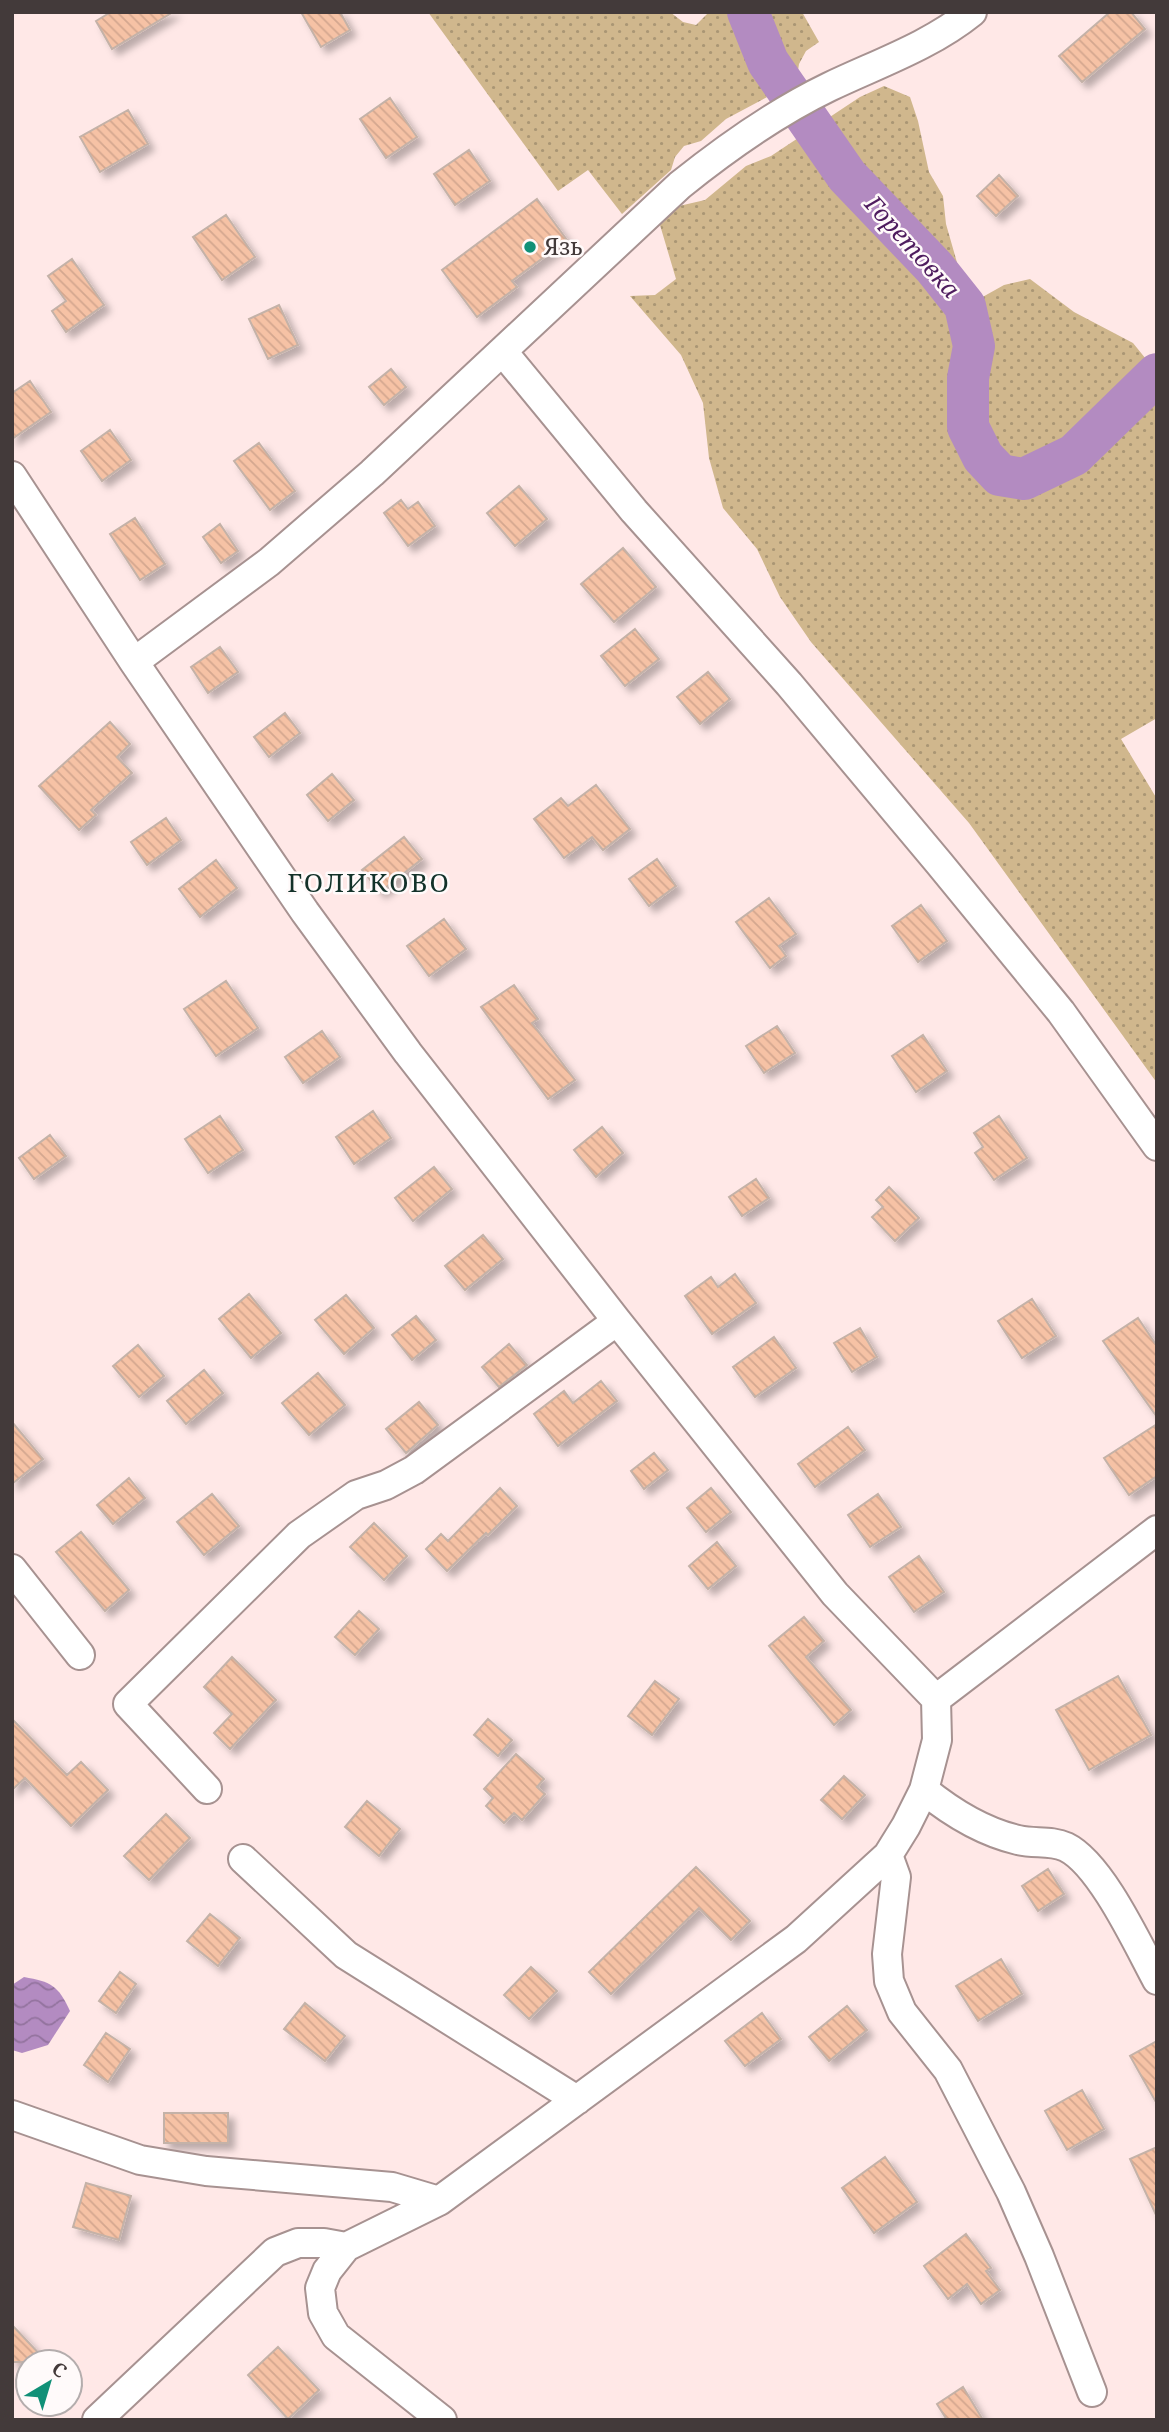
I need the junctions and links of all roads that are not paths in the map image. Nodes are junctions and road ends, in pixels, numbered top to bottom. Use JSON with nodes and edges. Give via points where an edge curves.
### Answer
{"nodes":[{"id":1,"x":972,"y":12,"type":"edge"},
{"id":2,"x":503,"y":352,"type":"junction"},
{"id":3,"x":12,"y":476,"type":"edge"},
{"id":4,"x":134,"y":662,"type":"junction"},
{"id":5,"x":1157,"y":1146,"type":"edge"},
{"id":6,"x":617,"y":1321,"type":"junction"},
{"id":7,"x":1157,"y":1530,"type":"edge"},
{"id":8,"x":12,"y":1569,"type":"edge"},
{"id":9,"x":80,"y":1655,"type":"dead end"},
{"id":10,"x":936,"y":1699,"type":"junction"},
{"id":11,"x":207,"y":1789,"type":"dead end"},
{"id":12,"x":924,"y":1790,"type":"junction"},
{"id":13,"x":888,"y":1855,"type":"junction"},
{"id":14,"x":243,"y":1859,"type":"dead end"},
{"id":15,"x":1157,"y":1980,"type":"edge"},
{"id":16,"x":577,"y":2100,"type":"junction"},
{"id":17,"x":12,"y":2115,"type":"edge"},
{"id":18,"x":439,"y":2201,"type":"junction"},
{"id":19,"x":346,"y":2247,"type":"junction"},
{"id":20,"x":1092,"y":2392,"type":"dead end"},
{"id":21,"x":97,"y":2420,"type":"edge"},
{"id":22,"x":442,"y":2420,"type":"edge"}],
"edges":[{"from":1,"to":2,"type":"street","via":[[924,43],[826,88],[718,155],[680,185]]},
{"from":2,"to":4,"type":"street","via":[[269,562]]},
{"from":2,"to":5,"type":"street","via":[[634,511],[789,684],[939,863],[1061,1012]]},
{"from":3,"to":4,"type":"street"},
{"from":4,"to":6,"type":"street","via":[[408,1053]]},
{"from":6,"to":10,"type":"street","via":[[835,1594]]},
{"from":6,"to":11,"type":"street","via":[[414,1470],[356,1495],[299,1535],[128,1704]]},
{"from":7,"to":10,"type":"street"},
{"from":8,"to":9,"type":"street"},
{"from":10,"to":12,"type":"street","via":[[937,1740]]},
{"from":12,"to":13,"type":"street"},
{"from":12,"to":15,"type":"street","via":[[948,1810],[983,1827],[1019,1841],[1066,1847],[1109,1892]]},
{"from":13,"to":16,"type":"street","via":[[796,1939]]},
{"from":13,"to":20,"type":"street","via":[[896,1877],[887,1954],[889,1981],[902,2012],[948,2070],[1011,2192]]},
{"from":14,"to":16,"type":"street","via":[[346,1955]]},
{"from":16,"to":18,"type":"street"},
{"from":17,"to":18,"type":"street","via":[[140,2160],[206,2171],[392,2188]]},
{"from":18,"to":19,"type":"street"},
{"from":19,"to":21,"type":"street","via":[[298,2243],[275,2252]]},
{"from":19,"to":22,"type":"street","via":[[320,2288],[323,2313],[336,2336]]}]}
